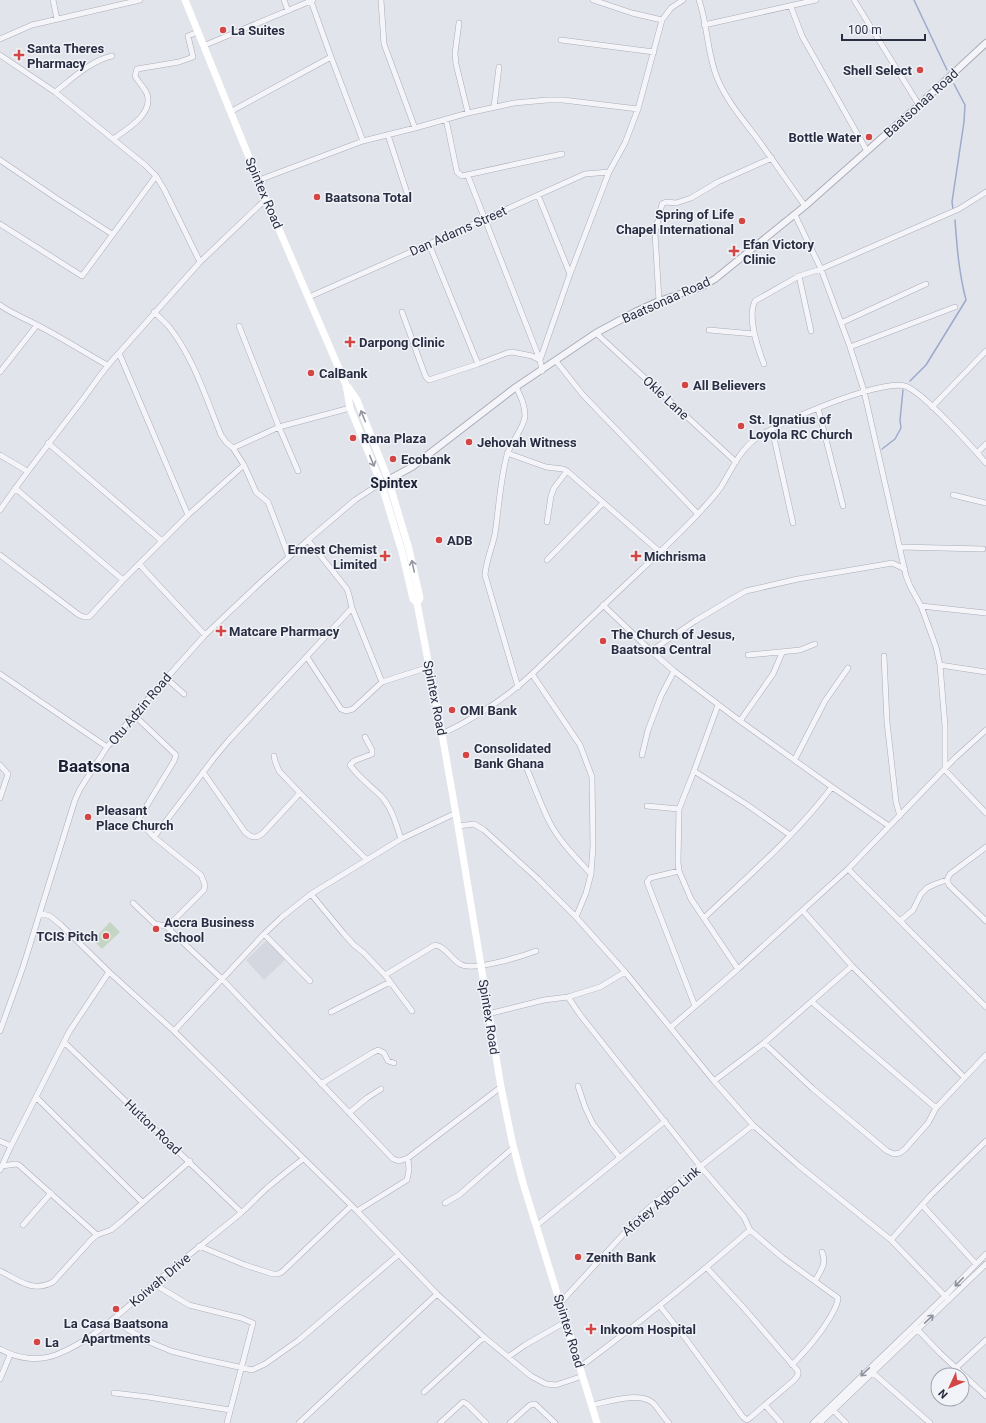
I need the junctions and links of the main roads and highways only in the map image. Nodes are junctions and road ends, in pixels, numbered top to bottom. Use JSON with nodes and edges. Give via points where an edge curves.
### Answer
{"nodes":[{"id":1,"x":185,"y":0,"type":"edge"},
{"id":2,"x":346,"y":384,"type":"junction"},
{"id":3,"x":416,"y":603,"type":"junction"},
{"id":4,"x":597,"y":1423,"type":"edge"}],
"edges":[{"from":1,"to":2,"type":"main road","name":"Spintex Road","via":[[266,199]]},
{"from":2,"to":3,"type":"main road","name":"Spintex Road","one_way":true,"via":[[350,408],[381,483]]},
{"from":3,"to":2,"type":"main road","name":"Spintex Road","one_way":true,"via":[[420,598],[409,549],[388,479],[357,400]]},
{"from":3,"to":4,"type":"main road","name":"Spintex Road","via":[[442,734],[488,1014],[514,1148]]}]}
